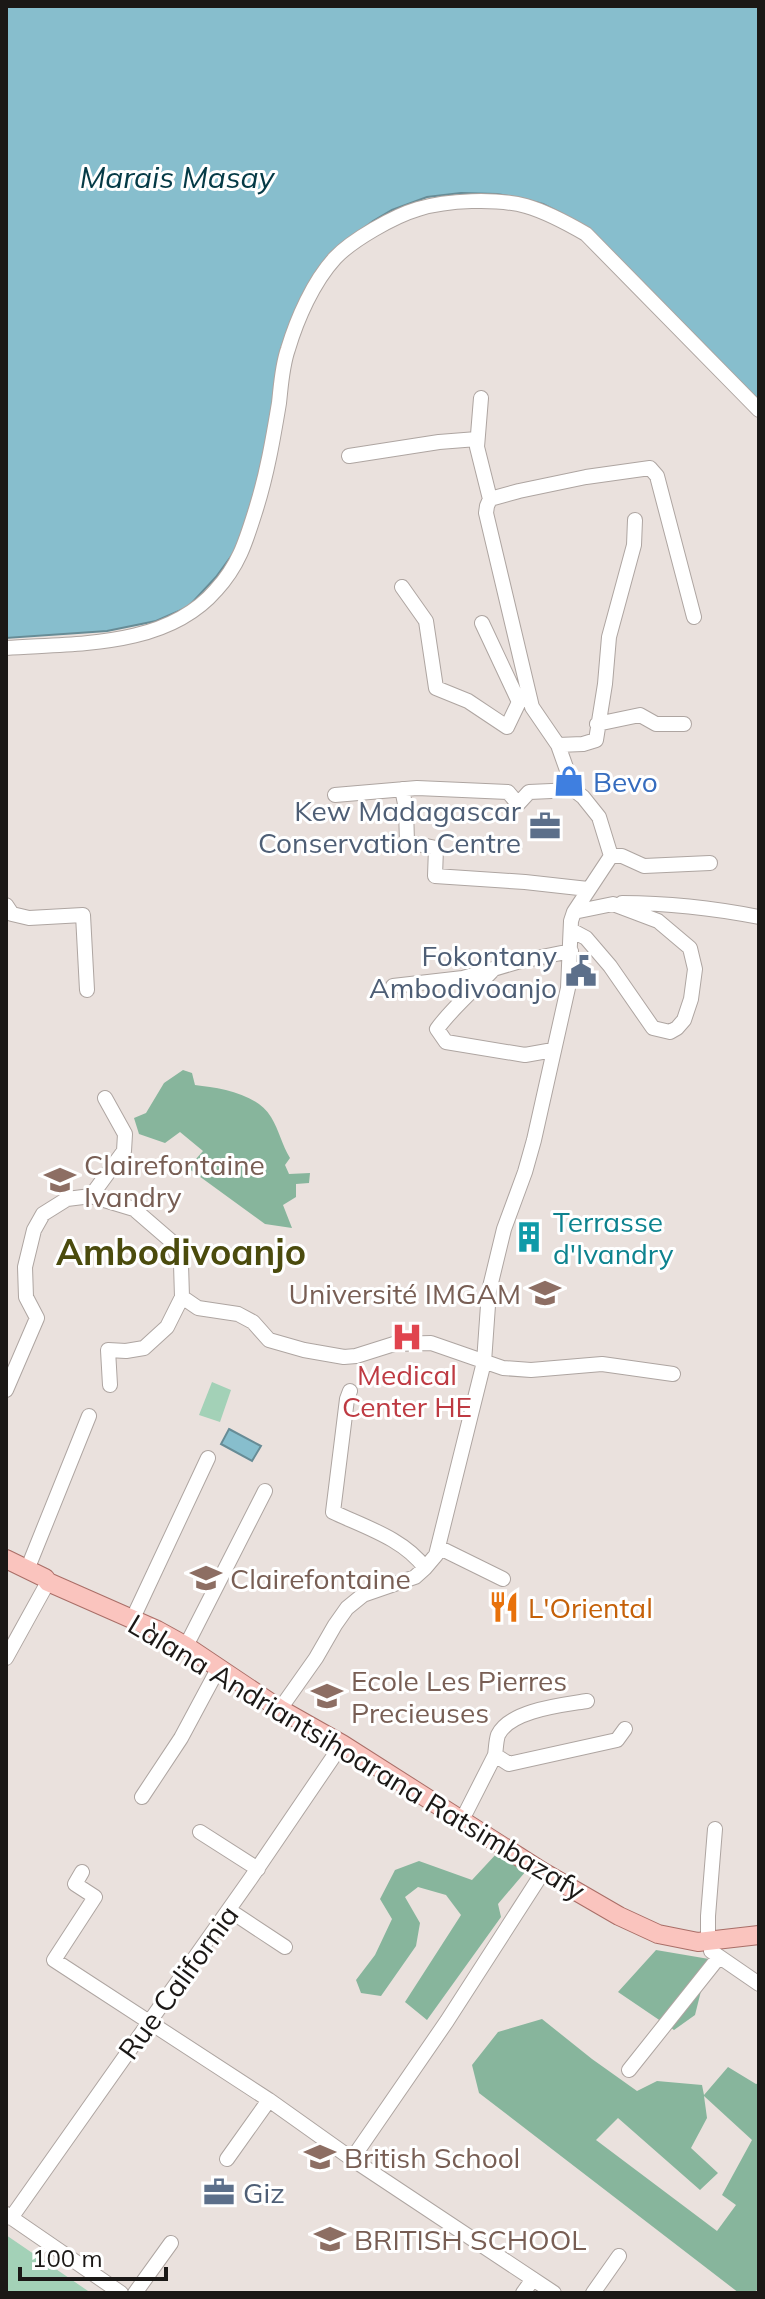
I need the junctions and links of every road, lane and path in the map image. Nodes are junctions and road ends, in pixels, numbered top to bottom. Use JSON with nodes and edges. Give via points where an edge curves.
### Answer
{"nodes":[{"id":1,"x":481,"y":398,"type":"dead end"},
{"id":2,"x":759,"y":410,"type":"edge"},
{"id":3,"x":477,"y":439,"type":"junction"},
{"id":4,"x":349,"y":456,"type":"dead end"},
{"id":5,"x":490,"y":499,"type":"junction"},
{"id":6,"x":635,"y":520,"type":"dead end"},
{"id":7,"x":402,"y":587,"type":"dead end"},
{"id":8,"x":694,"y":617,"type":"dead end"},
{"id":9,"x":482,"y":623,"type":"dead end"},
{"id":10,"x":6,"y":648,"type":"edge"},
{"id":11,"x":526,"y":705,"type":"junction"},
{"id":12,"x":597,"y":724,"type":"junction"},
{"id":13,"x":684,"y":724,"type":"dead end"},
{"id":14,"x":558,"y":745,"type":"junction"},
{"id":15,"x":402,"y":789,"type":"junction"},
{"id":16,"x":574,"y":790,"type":"junction"},
{"id":17,"x":335,"y":795,"type":"dead end"},
{"id":18,"x":611,"y":856,"type":"junction"},
{"id":19,"x":710,"y":863,"type":"dead end"},
{"id":20,"x":588,"y":889,"type":"junction"},
{"id":21,"x":613,"y":904,"type":"junction"},
{"id":22,"x":6,"y":905,"type":"edge"},
{"id":23,"x":574,"y":912,"type":"junction"},
{"id":24,"x":759,"y":917,"type":"edge"},
{"id":25,"x":571,"y":930,"type":"junction"},
{"id":26,"x":571,"y":951,"type":"junction"},
{"id":27,"x":492,"y":971,"type":"junction"},
{"id":28,"x":393,"y":986,"type":"dead end"},
{"id":29,"x":87,"y":990,"type":"dead end"},
{"id":30,"x":553,"y":1050,"type":"junction"},
{"id":31,"x":105,"y":1098,"type":"dead end"},
{"id":32,"x":91,"y":1196,"type":"junction"},
{"id":33,"x":182,"y":1297,"type":"junction"},
{"id":34,"x":484,"y":1362,"type":"junction"},
{"id":35,"x":673,"y":1374,"type":"dead end"},
{"id":36,"x":7,"y":1384,"type":"edge"},
{"id":37,"x":110,"y":1385,"type":"dead end"},
{"id":38,"x":350,"y":1391,"type":"dead end"},
{"id":39,"x":89,"y":1416,"type":"dead end"},
{"id":40,"x":208,"y":1458,"type":"dead end"},
{"id":41,"x":265,"y":1491,"type":"dead end"},
{"id":42,"x":438,"y":1547,"type":"junction"},
{"id":43,"x":6,"y":1559,"type":"edge"},
{"id":44,"x":425,"y":1568,"type":"junction"},
{"id":45,"x":27,"y":1570,"type":"junction"},
{"id":46,"x":503,"y":1579,"type":"dead end"},
{"id":47,"x":48,"y":1582,"type":"junction"},
{"id":48,"x":133,"y":1618,"type":"junction"},
{"id":49,"x":186,"y":1646,"type":"junction"},
{"id":50,"x":6,"y":1658,"type":"edge"},
{"id":51,"x":218,"y":1669,"type":"junction"},
{"id":52,"x":587,"y":1701,"type":"dead end"},
{"id":53,"x":280,"y":1709,"type":"junction"},
{"id":54,"x":625,"y":1729,"type":"dead end"},
{"id":55,"x":342,"y":1744,"type":"junction"},
{"id":56,"x":495,"y":1755,"type":"junction"},
{"id":57,"x":142,"y":1797,"type":"dead end"},
{"id":58,"x":462,"y":1820,"type":"junction"},
{"id":59,"x":715,"y":1829,"type":"dead end"},
{"id":60,"x":200,"y":1832,"type":"dead end"},
{"id":61,"x":258,"y":1869,"type":"junction"},
{"id":62,"x":82,"y":1872,"type":"dead end"},
{"id":63,"x":543,"y":1872,"type":"junction"},
{"id":64,"x":229,"y":1910,"type":"junction"},
{"id":65,"x":759,"y":1935,"type":"edge"},
{"id":66,"x":285,"y":1947,"type":"dead end"},
{"id":67,"x":708,"y":1947,"type":"junction"},
{"id":68,"x":759,"y":1984,"type":"edge"},
{"id":69,"x":148,"y":2022,"type":"junction"},
{"id":70,"x":629,"y":2070,"type":"dead end"},
{"id":71,"x":269,"y":2100,"type":"junction"},
{"id":72,"x":227,"y":2159,"type":"dead end"},
{"id":73,"x":352,"y":2159,"type":"junction"},
{"id":74,"x":8,"y":2216,"type":"edge"},
{"id":75,"x":171,"y":2243,"type":"dead end"},
{"id":76,"x":619,"y":2256,"type":"dead end"},
{"id":77,"x":533,"y":2279,"type":"junction"},
{"id":78,"x":121,"y":2293,"type":"edge"},
{"id":79,"x":135,"y":2293,"type":"edge"},
{"id":80,"x":523,"y":2293,"type":"edge"},
{"id":81,"x":554,"y":2293,"type":"edge"},
{"id":82,"x":593,"y":2293,"type":"edge"}],
"edges":[{"from":1,"to":3,"type":"street"},
{"from":2,"to":10,"type":"street","via":[[586,234],[523,205],[464,200],[418,209],[376,228],[336,257],[314,289],[287,351],[268,469],[243,552],[216,591],[159,629],[103,641]]},
{"from":3,"to":4,"type":"street"},
{"from":3,"to":5,"type":"street"},
{"from":5,"to":8,"type":"street","via":[[616,472],[654,470]]},
{"from":5,"to":11,"type":"street","via":[[486,513]]},
{"from":6,"to":12,"type":"street","via":[[634,545],[609,637]]},
{"from":7,"to":11,"type":"street","via":[[426,621],[436,688],[468,701],[507,727]]},
{"from":9,"to":11,"type":"street"},
{"from":11,"to":14,"type":"street"},
{"from":12,"to":13,"type":"street","via":[[640,715],[656,724]]},
{"from":12,"to":14,"type":"street","via":[[596,740]]},
{"from":14,"to":16,"type":"street"},
{"from":15,"to":16,"type":"street","via":[[508,792],[518,804],[529,792]]},
{"from":15,"to":17,"type":"street"},
{"from":15,"to":20,"type":"street","via":[[407,842],[436,848],[435,876]]},
{"from":16,"to":18,"type":"street","via":[[599,817]]},
{"from":18,"to":19,"type":"street","via":[[644,866]]},
{"from":18,"to":20,"type":"street"},
{"from":20,"to":23,"type":"street"},
{"from":21,"to":23,"type":"street"},
{"from":21,"to":24,"type":"street","via":[[706,907]]},
{"from":21,"to":25,"type":"street","via":[[658,921],[690,948],[695,981],[677,1028],[653,1028],[602,957]]},
{"from":22,"to":29,"type":"street","via":[[12,914],[29,918],[83,915]]},
{"from":23,"to":25,"type":"street"},
{"from":25,"to":26,"type":"street"},
{"from":26,"to":27,"type":"street"},
{"from":26,"to":30,"type":"street"},
{"from":27,"to":28,"type":"street"},
{"from":27,"to":30,"type":"street","via":[[437,1029],[446,1042],[525,1055]]},
{"from":30,"to":34,"type":"street","via":[[534,1140],[489,1291]]},
{"from":31,"to":32,"type":"street","via":[[125,1134],[124,1151]]},
{"from":32,"to":33,"type":"street","via":[[134,1209],[171,1241],[181,1264]]},
{"from":32,"to":36,"type":"street","via":[[67,1199],[43,1214],[34,1230],[25,1267],[26,1297],[37,1318]]},
{"from":33,"to":34,"type":"street","via":[[198,1308],[238,1314],[269,1340],[304,1350],[344,1357],[394,1344],[431,1343]]},
{"from":33,"to":37,"type":"street","via":[[167,1327],[144,1348],[108,1350]]},
{"from":34,"to":35,"type":"street","via":[[531,1370],[602,1364]]},
{"from":34,"to":42,"type":"street"},
{"from":38,"to":44,"type":"street","via":[[333,1512],[392,1539]]},
{"from":39,"to":45,"type":"street"},
{"from":40,"to":48,"type":"street"},
{"from":41,"to":49,"type":"street"},
{"from":42,"to":44,"type":"street"},
{"from":42,"to":46,"type":"street"},
{"from":43,"to":45,"type":"main road","name":"Làlana Andriantsihoarana Ratsimbazafy"},
{"from":44,"to":53,"type":"street","via":[[415,1577],[363,1595],[347,1608]]},
{"from":45,"to":47,"type":"main road","name":"Làlana Andriantsihoarana Ratsimbazafy"},
{"from":47,"to":48,"type":"main road","name":"Làlana Andriantsihoarana Ratsimbazafy"},
{"from":47,"to":50,"type":"street"},
{"from":48,"to":49,"type":"main road","name":"Làlana Andriantsihoarana Ratsimbazafy"},
{"from":49,"to":51,"type":"main road","name":"Làlana Andriantsihoarana Ratsimbazafy"},
{"from":51,"to":53,"type":"main road","name":"Làlana Andriantsihoarana Ratsimbazafy"},
{"from":51,"to":57,"type":"street"},
{"from":52,"to":56,"type":"street","via":[[518,1717],[498,1736]]},
{"from":53,"to":55,"type":"main road","name":"Làlana Andriantsihoarana Ratsimbazafy"},
{"from":54,"to":56,"type":"street","via":[[617,1740],[509,1764]]},
{"from":55,"to":58,"type":"main road","name":"Làlana Andriantsihoarana Ratsimbazafy"},
{"from":55,"to":61,"type":"street","name":"Rue California"},
{"from":56,"to":58,"type":"street"},
{"from":58,"to":63,"type":"main road","name":"Làlana Andriantsihoarana Ratsimbazafy"},
{"from":59,"to":67,"type":"street"},
{"from":60,"to":61,"type":"street"},
{"from":61,"to":64,"type":"street","name":"Rue California"},
{"from":62,"to":69,"type":"street","via":[[75,1884],[95,1897],[54,1960]]},
{"from":63,"to":67,"type":"main road","name":"Làlana Andriantsihoarana Ratsimbazafy","via":[[658,1934]]},
{"from":63,"to":73,"type":"street"},
{"from":64,"to":66,"type":"street"},
{"from":64,"to":69,"type":"street","name":"Rue California"},
{"from":65,"to":67,"type":"main road","name":"Làlana Andriantsihoarana Ratsimbazafy"},
{"from":67,"to":68,"type":"street"},
{"from":67,"to":70,"type":"street"},
{"from":69,"to":71,"type":"street"},
{"from":69,"to":74,"type":"street","name":"Rue California"},
{"from":71,"to":72,"type":"street"},
{"from":71,"to":73,"type":"street"},
{"from":73,"to":77,"type":"street"},
{"from":74,"to":78,"type":"street"},
{"from":75,"to":79,"type":"street"},
{"from":76,"to":82,"type":"street"},
{"from":77,"to":80,"type":"street"},
{"from":77,"to":81,"type":"street"}]}
